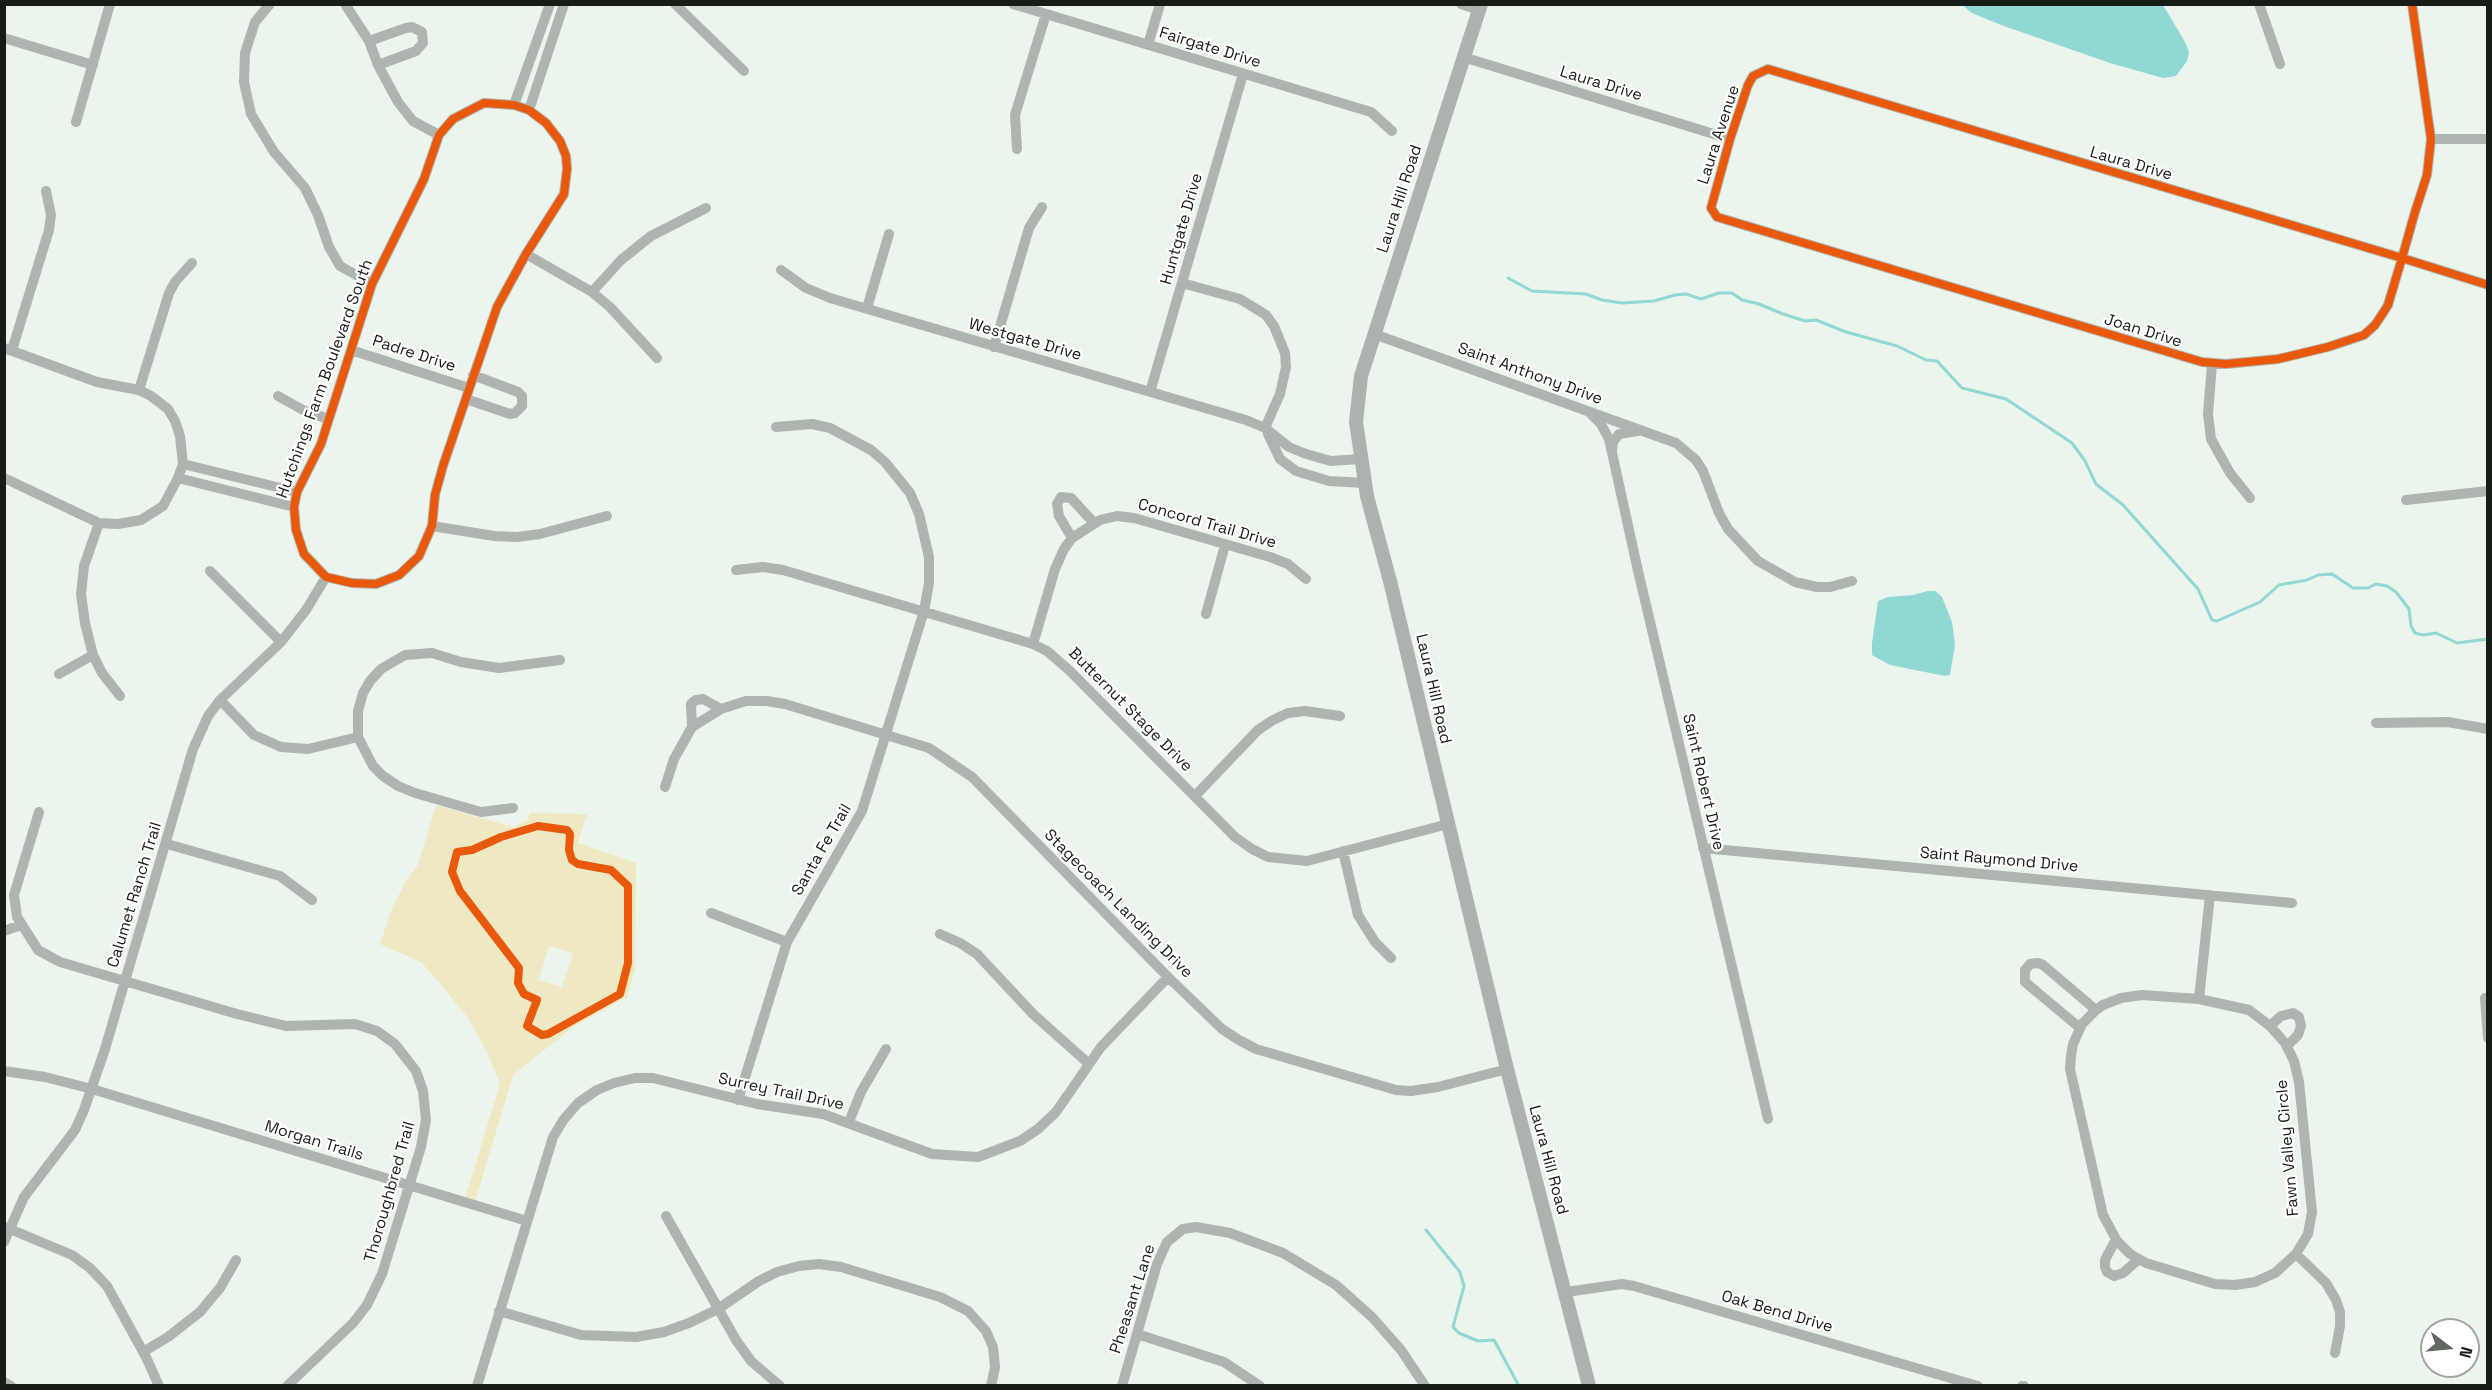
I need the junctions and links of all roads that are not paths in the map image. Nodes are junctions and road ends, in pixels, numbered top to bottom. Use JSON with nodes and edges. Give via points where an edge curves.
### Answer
{"nodes":[{"id":1,"x":110,"y":4,"type":"edge"},
{"id":2,"x":270,"y":4,"type":"edge"},
{"id":3,"x":345,"y":4,"type":"edge"},
{"id":4,"x":549,"y":4,"type":"edge"},
{"id":5,"x":564,"y":4,"type":"edge"},
{"id":6,"x":675,"y":4,"type":"edge"},
{"id":7,"x":1013,"y":4,"type":"edge"},
{"id":8,"x":1160,"y":4,"type":"edge"},
{"id":9,"x":1461,"y":4,"type":"edge"},
{"id":10,"x":2259,"y":4,"type":"edge"},
{"id":11,"x":2412,"y":4,"type":"edge"},
{"id":12,"x":1480,"y":7,"type":"edge"},
{"id":13,"x":1046,"y":14,"type":"junction"},
{"id":14,"x":4,"y":38,"type":"edge"},
{"id":15,"x":369,"y":41,"type":"junction"},
{"id":16,"x":1148,"y":45,"type":"junction"},
{"id":17,"x":1463,"y":57,"type":"junction"},
{"id":18,"x":2280,"y":64,"type":"dead end"},
{"id":19,"x":93,"y":65,"type":"junction"},
{"id":20,"x":378,"y":65,"type":"junction"},
{"id":21,"x":1768,"y":69,"type":"joint"},
{"id":22,"x":744,"y":71,"type":"dead end"},
{"id":23,"x":1243,"y":74,"type":"junction"},
{"id":24,"x":514,"y":105,"type":"junction"},
{"id":25,"x":528,"y":110,"type":"junction"},
{"id":26,"x":75,"y":122,"type":"dead end"},
{"id":27,"x":1392,"y":131,"type":"dead end"},
{"id":28,"x":439,"y":135,"type":"junction"},
{"id":29,"x":1730,"y":139,"type":"junction"},
{"id":30,"x":2431,"y":139,"type":"junction"},
{"id":31,"x":2487,"y":139,"type":"edge"},
{"id":32,"x":1017,"y":149,"type":"dead end"},
{"id":33,"x":46,"y":191,"type":"dead end"},
{"id":34,"x":1042,"y":207,"type":"dead end"},
{"id":35,"x":706,"y":208,"type":"dead end"},
{"id":36,"x":1717,"y":217,"type":"joint"},
{"id":37,"x":889,"y":234,"type":"dead end"},
{"id":38,"x":526,"y":254,"type":"junction"},
{"id":39,"x":2402,"y":258,"type":"junction"},
{"id":40,"x":192,"y":264,"type":"dead end"},
{"id":41,"x":781,"y":270,"type":"dead end"},
{"id":42,"x":1182,"y":283,"type":"junction"},
{"id":43,"x":372,"y":284,"type":"junction"},
{"id":44,"x":2487,"y":285,"type":"edge"},
{"id":45,"x":592,"y":292,"type":"junction"},
{"id":46,"x":867,"y":308,"type":"junction"},
{"id":47,"x":1374,"y":334,"type":"junction"},
{"id":48,"x":994,"y":347,"type":"junction"},
{"id":49,"x":8,"y":349,"type":"edge"},
{"id":50,"x":351,"y":350,"type":"junction"},
{"id":51,"x":657,"y":358,"type":"dead end"},
{"id":52,"x":2212,"y":364,"type":"junction"},
{"id":53,"x":473,"y":375,"type":"junction"},
{"id":54,"x":469,"y":387,"type":"junction"},
{"id":55,"x":139,"y":390,"type":"junction"},
{"id":56,"x":1150,"y":392,"type":"junction"},
{"id":57,"x":278,"y":396,"type":"dead end"},
{"id":58,"x":466,"y":399,"type":"junction"},
{"id":59,"x":1590,"y":413,"type":"junction"},
{"id":60,"x":328,"y":419,"type":"junction"},
{"id":61,"x":777,"y":427,"type":"dead end"},
{"id":62,"x":1265,"y":428,"type":"junction"},
{"id":63,"x":1641,"y":430,"type":"junction"},
{"id":64,"x":1612,"y":452,"type":"junction"},
{"id":65,"x":1360,"y":459,"type":"junction"},
{"id":66,"x":183,"y":464,"type":"junction"},
{"id":67,"x":4,"y":478,"type":"edge"},
{"id":68,"x":178,"y":478,"type":"junction"},
{"id":69,"x":1365,"y":483,"type":"junction"},
{"id":70,"x":2487,"y":491,"type":"edge"},
{"id":71,"x":297,"y":492,"type":"junction"},
{"id":72,"x":2250,"y":498,"type":"dead end"},
{"id":73,"x":2406,"y":500,"type":"dead end"},
{"id":74,"x":294,"y":507,"type":"junction"},
{"id":75,"x":607,"y":516,"type":"dead end"},
{"id":76,"x":1094,"y":522,"type":"junction"},
{"id":77,"x":99,"y":523,"type":"junction"},
{"id":78,"x":432,"y":526,"type":"junction"},
{"id":79,"x":1072,"y":538,"type":"junction"},
{"id":80,"x":1225,"y":545,"type":"junction"},
{"id":81,"x":736,"y":570,"type":"dead end"},
{"id":82,"x":210,"y":571,"type":"dead end"},
{"id":83,"x":326,"y":577,"type":"junction"},
{"id":84,"x":1306,"y":579,"type":"dead end"},
{"id":85,"x":1852,"y":581,"type":"dead end"},
{"id":86,"x":924,"y":611,"type":"junction"},
{"id":87,"x":1206,"y":614,"type":"dead end"},
{"id":88,"x":281,"y":642,"type":"junction"},
{"id":89,"x":1033,"y":644,"type":"junction"},
{"id":90,"x":93,"y":655,"type":"junction"},
{"id":91,"x":560,"y":660,"type":"dead end"},
{"id":92,"x":59,"y":674,"type":"dead end"},
{"id":93,"x":120,"y":696,"type":"dead end"},
{"id":94,"x":220,"y":700,"type":"junction"},
{"id":95,"x":722,"y":709,"type":"junction"},
{"id":96,"x":1340,"y":716,"type":"dead end"},
{"id":97,"x":2376,"y":723,"type":"dead end"},
{"id":98,"x":692,"y":727,"type":"junction"},
{"id":99,"x":2487,"y":729,"type":"edge"},
{"id":100,"x":886,"y":735,"type":"junction"},
{"id":101,"x":358,"y":737,"type":"junction"},
{"id":102,"x":665,"y":787,"type":"dead end"},
{"id":103,"x":1195,"y":796,"type":"junction"},
{"id":104,"x":513,"y":808,"type":"dead end"},
{"id":105,"x":39,"y":812,"type":"dead end"},
{"id":106,"x":1448,"y":824,"type":"junction"},
{"id":107,"x":167,"y":844,"type":"junction"},
{"id":108,"x":1703,"y":848,"type":"junction"},
{"id":109,"x":1343,"y":851,"type":"junction"},
{"id":110,"x":2210,"y":895,"type":"junction"},
{"id":111,"x":312,"y":900,"type":"dead end"},
{"id":112,"x":2292,"y":903,"type":"dead end"},
{"id":113,"x":711,"y":913,"type":"dead end"},
{"id":114,"x":21,"y":925,"type":"junction"},
{"id":115,"x":4,"y":931,"type":"edge"},
{"id":116,"x":940,"y":934,"type":"dead end"},
{"id":117,"x":786,"y":942,"type":"junction"},
{"id":118,"x":1391,"y":958,"type":"dead end"},
{"id":119,"x":1168,"y":977,"type":"junction"},
{"id":120,"x":125,"y":980,"type":"junction"},
{"id":121,"x":2486,"y":998,"type":"edge"},
{"id":122,"x":2199,"y":999,"type":"junction"},
{"id":123,"x":2096,"y":1010,"type":"junction"},
{"id":124,"x":2270,"y":1026,"type":"junction"},
{"id":125,"x":2080,"y":1029,"type":"junction"},
{"id":126,"x":2487,"y":1038,"type":"edge"},
{"id":127,"x":2288,"y":1046,"type":"junction"},
{"id":128,"x":886,"y":1049,"type":"dead end"},
{"id":129,"x":1088,"y":1063,"type":"junction"},
{"id":130,"x":1507,"y":1069,"type":"junction"},
{"id":131,"x":4,"y":1071,"type":"edge"},
{"id":132,"x":92,"y":1089,"type":"junction"},
{"id":133,"x":738,"y":1100,"type":"junction"},
{"id":134,"x":1768,"y":1119,"type":"dead end"},
{"id":135,"x":849,"y":1122,"type":"junction"},
{"id":136,"x":408,"y":1185,"type":"junction"},
{"id":137,"x":666,"y":1216,"type":"dead end"},
{"id":138,"x":527,"y":1221,"type":"junction"},
{"id":139,"x":7,"y":1227,"type":"edge"},
{"id":140,"x":2116,"y":1239,"type":"junction"},
{"id":141,"x":4,"y":1242,"type":"edge"},
{"id":142,"x":2296,"y":1254,"type":"junction"},
{"id":143,"x":2139,"y":1259,"type":"junction"},
{"id":144,"x":236,"y":1260,"type":"dead end"},
{"id":145,"x":1566,"y":1292,"type":"junction"},
{"id":146,"x":717,"y":1309,"type":"junction"},
{"id":147,"x":499,"y":1311,"type":"junction"},
{"id":148,"x":1137,"y":1334,"type":"junction"},
{"id":149,"x":143,"y":1352,"type":"junction"},
{"id":150,"x":2335,"y":1353,"type":"dead end"},
{"id":151,"x":4,"y":1382,"type":"edge"},
{"id":152,"x":12,"y":1386,"type":"edge"},
{"id":153,"x":159,"y":1386,"type":"edge"},
{"id":154,"x":287,"y":1386,"type":"edge"},
{"id":155,"x":477,"y":1386,"type":"edge"},
{"id":156,"x":780,"y":1386,"type":"edge"},
{"id":157,"x":991,"y":1386,"type":"edge"},
{"id":158,"x":1122,"y":1386,"type":"edge"},
{"id":159,"x":1260,"y":1386,"type":"edge"},
{"id":160,"x":1425,"y":1386,"type":"edge"},
{"id":161,"x":1589,"y":1386,"type":"edge"},
{"id":162,"x":1978,"y":1386,"type":"edge"}],
"edges":[{"from":1,"to":19,"type":"street"},
{"from":2,"to":43,"type":"street","via":[[255,22],[245,53],[244,82],[251,114],[274,152],[305,188],[340,266]]},
{"from":3,"to":15,"type":"street"},
{"from":4,"to":24,"type":"street"},
{"from":5,"to":25,"type":"street"},
{"from":6,"to":22,"type":"street"},
{"from":7,"to":13,"type":"street","name":"Fairgate Drive"},
{"from":8,"to":16,"type":"street"},
{"from":9,"to":12,"type":"street"},
{"from":10,"to":18,"type":"street"},
{"from":11,"to":30,"type":"street","name":"Joan Drive"},
{"from":12,"to":17,"type":"main road","name":"Laura Hill Road"},
{"from":13,"to":16,"type":"street","name":"Fairgate Drive"},
{"from":13,"to":32,"type":"street","via":[[1016,115]]},
{"from":14,"to":19,"type":"street"},
{"from":15,"to":20,"type":"street"},
{"from":15,"to":20,"type":"street","via":[[412,27],[422,33],[423,43],[416,51]]},
{"from":16,"to":23,"type":"street","name":"Fairgate Drive"},
{"from":17,"to":29,"type":"street","name":"Laura Drive"},
{"from":17,"to":47,"type":"main road","name":"Laura Hill Road"},
{"from":19,"to":26,"type":"street"},
{"from":20,"to":28,"type":"street","via":[[413,120]]},
{"from":21,"to":29,"type":"street","name":"Laura Avenue","via":[[1753,76],[1748,85]]},
{"from":21,"to":39,"type":"street","name":"Laura Drive"},
{"from":23,"to":27,"type":"street","name":"Fairgate Drive","via":[[1371,112]]},
{"from":23,"to":42,"type":"street","name":"Huntgate Drive"},
{"from":24,"to":25,"type":"street","name":"Hutchings Farm Boulevard South"},
{"from":24,"to":28,"type":"street","name":"Hutchings Farm Boulevard South","via":[[484,103],[453,119]]},
{"from":25,"to":38,"type":"street","via":[[546,123],[560,141],[567,169],[564,194]]},
{"from":28,"to":43,"type":"street","name":"Hutchings Farm Boulevard South","via":[[424,179]]},
{"from":29,"to":36,"type":"street","name":"Laura Avenue","via":[[1711,203]]},
{"from":30,"to":31,"type":"street"},
{"from":30,"to":39,"type":"street","name":"Joan Drive","via":[[2427,175]]},
{"from":33,"to":49,"type":"street","via":[[50,230]]},
{"from":34,"to":48,"type":"street","via":[[1029,228]]},
{"from":35,"to":45,"type":"street","via":[[651,236],[621,260]]},
{"from":36,"to":52,"type":"street","name":"Joan Drive"},
{"from":37,"to":46,"type":"street"},
{"from":38,"to":45,"type":"street"},
{"from":38,"to":53,"type":"street","via":[[497,307]]},
{"from":39,"to":44,"type":"street","name":"Laura Drive"},
{"from":39,"to":52,"type":"street","name":"Joan Drive","via":[[2388,305],[2364,335],[2278,359]]},
{"from":40,"to":55,"type":"street","via":[[169,293]]},
{"from":41,"to":46,"type":"street","name":"Westgate Drive","via":[[816,293]]},
{"from":42,"to":56,"type":"street","name":"Huntgate Drive"},
{"from":42,"to":62,"type":"street","via":[[1240,299],[1266,315],[1274,326],[1286,367],[1280,394]]},
{"from":43,"to":50,"type":"street","name":"Hutchings Farm Boulevard South"},
{"from":45,"to":51,"type":"street"},
{"from":46,"to":48,"type":"street","name":"Westgate Drive"},
{"from":47,"to":59,"type":"street","name":"Saint Anthony Drive"},
{"from":47,"to":65,"type":"main road","name":"Laura Hill Road","via":[[1361,376],[1356,422]]},
{"from":48,"to":56,"type":"street","name":"Westgate Drive"},
{"from":49,"to":55,"type":"street","via":[[97,382]]},
{"from":50,"to":54,"type":"street","name":"Padre Drive"},
{"from":50,"to":60,"type":"street","name":"Hutchings Farm Boulevard South"},
{"from":52,"to":72,"type":"street","via":[[2208,414],[2211,439]]},
{"from":53,"to":54,"type":"street"},
{"from":53,"to":58,"type":"street","via":[[518,392],[522,406],[510,414]]},
{"from":54,"to":58,"type":"street"},
{"from":55,"to":66,"type":"street","via":[[160,402],[175,421]]},
{"from":56,"to":62,"type":"street","name":"Westgate Drive"},
{"from":57,"to":60,"type":"street"},
{"from":58,"to":78,"type":"street","via":[[435,495]]},
{"from":59,"to":63,"type":"street","name":"Saint Anthony Drive"},
{"from":59,"to":64,"type":"street","name":"Saint Robert Drive","via":[[1601,424]]},
{"from":60,"to":71,"type":"street","name":"Hutchings Farm Boulevard South","via":[[321,444]]},
{"from":61,"to":86,"type":"street","name":"Santa Fe Trail","via":[[812,424],[830,428],[871,450],[899,477],[910,493],[926,536],[929,583]]},
{"from":62,"to":65,"type":"street","name":"Westgate Drive","via":[[1289,447],[1306,454],[1331,461]]},
{"from":62,"to":69,"type":"street","via":[[1280,459],[1296,471],[1329,481]]},
{"from":63,"to":64,"type":"street","via":[[1619,435]]},
{"from":63,"to":85,"type":"street","name":"Saint Anthony Drive","via":[[1687,449],[1704,471],[1728,529],[1758,561],[1787,578],[1817,587]]},
{"from":64,"to":108,"type":"street","name":"Saint Robert Drive"},
{"from":65,"to":69,"type":"main road","name":"Laura Hill Road"},
{"from":66,"to":68,"type":"street"},
{"from":66,"to":71,"type":"street"},
{"from":67,"to":77,"type":"street"},
{"from":68,"to":74,"type":"street"},
{"from":68,"to":77,"type":"street","via":[[163,506],[141,520]]},
{"from":69,"to":106,"type":"main road","name":"Laura Hill Road"},
{"from":70,"to":73,"type":"street"},
{"from":71,"to":74,"type":"street","name":"Hutchings Farm Boulevard South"},
{"from":74,"to":83,"type":"street","name":"Hutchings Farm Boulevard South","via":[[304,554]]},
{"from":75,"to":78,"type":"street","via":[[517,537]]},
{"from":76,"to":79,"type":"street","name":"Concord Trail Drive"},
{"from":76,"to":79,"type":"street","via":[[1071,498],[1061,497],[1057,504],[1059,516]]},
{"from":76,"to":80,"type":"street","name":"Concord Trail Drive","via":[[1117,516],[1134,518]]},
{"from":77,"to":90,"type":"street","via":[[84,566],[81,594]]},
{"from":78,"to":83,"type":"street","via":[[419,556],[399,575],[376,584]]},
{"from":79,"to":89,"type":"street","name":"Concord Trail Drive","via":[[1055,569]]},
{"from":80,"to":84,"type":"street","name":"Concord Trail Drive","via":[[1279,560]]},
{"from":80,"to":87,"type":"street"},
{"from":81,"to":86,"type":"street","name":"Butternut Stage Drive","via":[[783,570]]},
{"from":82,"to":88,"type":"street"},
{"from":83,"to":88,"type":"street","name":"Calumet Ranch Trail"},
{"from":86,"to":89,"type":"street","name":"Butternut Stage Drive"},
{"from":86,"to":100,"type":"street","name":"Santa Fe Trail"},
{"from":88,"to":94,"type":"street","name":"Calumet Ranch Trail"},
{"from":89,"to":103,"type":"street","name":"Butternut Stage Drive","via":[[1069,670]]},
{"from":90,"to":92,"type":"street"},
{"from":90,"to":93,"type":"street"},
{"from":91,"to":101,"type":"street","via":[[499,668],[432,652],[405,655],[381,669],[370,681],[358,711]]},
{"from":94,"to":101,"type":"street","via":[[254,735],[281,747],[308,749]]},
{"from":94,"to":107,"type":"street","name":"Calumet Ranch Trail","via":[[193,749]]},
{"from":95,"to":98,"type":"street","name":"Stagecoach Landing Drive"},
{"from":95,"to":98,"type":"street","name":"Stagecoach Landing Drive","via":[[703,699],[696,700],[691,704]]},
{"from":95,"to":100,"type":"street","name":"Stagecoach Landing Drive","via":[[746,701],[767,701]]},
{"from":96,"to":103,"type":"street","via":[[1288,712],[1273,720],[1258,730]]},
{"from":97,"to":99,"type":"street","via":[[2448,722]]},
{"from":98,"to":102,"type":"street","name":"Stagecoach Landing Drive","via":[[674,759]]},
{"from":100,"to":117,"type":"street","name":"Santa Fe Trail","via":[[862,811]]},
{"from":100,"to":119,"type":"street","name":"Stagecoach Landing Drive","via":[[929,748],[972,777]]},
{"from":101,"to":104,"type":"street","via":[[373,766],[398,786],[481,813]]},
{"from":103,"to":109,"type":"street","name":"Butternut Stage Drive","via":[[1236,837],[1268,857],[1306,861]]},
{"from":105,"to":114,"type":"street","name":"Thoroughbred Trail","via":[[14,895]]},
{"from":106,"to":109,"type":"street","name":"Butternut Stage Drive"},
{"from":106,"to":130,"type":"main road","name":"Laura Hill Road"},
{"from":107,"to":111,"type":"street","via":[[280,876]]},
{"from":107,"to":120,"type":"street","name":"Calumet Ranch Trail"},
{"from":108,"to":110,"type":"street","name":"Saint Raymond Drive"},
{"from":108,"to":134,"type":"street","name":"Saint Robert Drive"},
{"from":109,"to":118,"type":"street","via":[[1358,915]]},
{"from":110,"to":112,"type":"street","name":"Saint Raymond Drive"},
{"from":110,"to":122,"type":"street"},
{"from":113,"to":117,"type":"street"},
{"from":114,"to":115,"type":"street"},
{"from":114,"to":120,"type":"street","name":"Thoroughbred Trail","via":[[38,951],[60,962]]},
{"from":116,"to":129,"type":"street","via":[[977,954],[1033,1014]]},
{"from":117,"to":133,"type":"street","name":"Santa Fe Trail"},
{"from":119,"to":129,"type":"street","name":"Surrey Trail Drive"},
{"from":119,"to":130,"type":"street","name":"Stagecoach Landing Drive","via":[[1222,1029],[1256,1049],[1381,1087],[1411,1091]]},
{"from":120,"to":132,"type":"street","name":"Calumet Ranch Trail"},
{"from":120,"to":136,"type":"street","name":"Thoroughbred Trail","via":[[286,1026],[355,1024],[377,1031],[395,1044],[411,1062],[424,1098],[426,1120]]},
{"from":121,"to":126,"type":"street"},
{"from":122,"to":123,"type":"street","name":"Fawn Valley Circle","via":[[2142,995],[2121,998]]},
{"from":122,"to":124,"type":"street","name":"Fawn Valley Circle","via":[[2249,1010]]},
{"from":123,"to":125,"type":"street","name":"Fawn Valley Circle"},
{"from":123,"to":125,"type":"street","via":[[2043,965],[2030,964],[2025,970],[2025,982]]},
{"from":124,"to":127,"type":"street","name":"Fawn Valley Circle"},
{"from":124,"to":127,"type":"street","via":[[2281,1016],[2292,1013],[2299,1017],[2298,1035]]},
{"from":125,"to":140,"type":"street","name":"Fawn Valley Circle","via":[[2073,1044],[2070,1069],[2103,1215]]},
{"from":127,"to":142,"type":"street","name":"Fawn Valley Circle","via":[[2299,1082],[2312,1212],[2308,1234]]},
{"from":128,"to":135,"type":"street"},
{"from":129,"to":135,"type":"street","name":"Surrey Trail Drive","via":[[1056,1112],[1038,1130],[978,1157],[932,1154]]},
{"from":130,"to":145,"type":"main road","name":"Laura Hill Road"},
{"from":131,"to":132,"type":"street","name":"Morgan Trails"},
{"from":132,"to":136,"type":"street","name":"Morgan Trails"},
{"from":132,"to":139,"type":"street","name":"Calumet Ranch Trail","via":[[75,1130],[24,1197]]},
{"from":133,"to":135,"type":"street","name":"Surrey Trail Drive"},
{"from":133,"to":138,"type":"street","name":"Surrey Trail Drive","via":[[653,1078],[635,1078],[597,1090],[578,1103],[554,1137]]},
{"from":136,"to":138,"type":"street","name":"Morgan Trails"},
{"from":136,"to":154,"type":"street","name":"Thoroughbred Trail","via":[[388,1258],[367,1305]]},
{"from":137,"to":146,"type":"street"},
{"from":138,"to":147,"type":"street","name":"Surrey Trail Drive"},
{"from":139,"to":141,"type":"street","name":"Calumet Ranch Trail"},
{"from":139,"to":149,"type":"street","via":[[72,1255],[90,1268],[107,1286]]},
{"from":140,"to":143,"type":"street","name":"Fawn Valley Circle"},
{"from":140,"to":143,"type":"street","via":[[2105,1260],[2108,1272],[2114,1276],[2124,1274]]},
{"from":142,"to":143,"type":"street","name":"Fawn Valley Circle","via":[[2275,1273],[2235,1286],[2215,1284]]},
{"from":142,"to":150,"type":"street","via":[[2326,1283],[2336,1300],[2340,1326]]},
{"from":144,"to":149,"type":"street","via":[[200,1312]]},
{"from":145,"to":161,"type":"main road","name":"Laura Hill Road"},
{"from":145,"to":162,"type":"street","name":"Oak Bend Drive","via":[[1622,1284],[1634,1286]]},
{"from":146,"to":147,"type":"street","via":[[664,1332],[607,1338],[581,1335]]},
{"from":146,"to":156,"type":"street","via":[[751,1361]]},
{"from":146,"to":157,"type":"street","via":[[777,1272],[819,1263],[841,1267],[940,1297],[968,1311],[986,1331],[993,1347],[995,1367]]},
{"from":147,"to":155,"type":"street","name":"Surrey Trail Drive"},
{"from":148,"to":158,"type":"street","name":"Pheasant Lane"},
{"from":148,"to":159,"type":"street","via":[[1224,1362]]},
{"from":148,"to":160,"type":"street","name":"Pheasant Lane","via":[[1167,1242],[1183,1229],[1206,1227],[1283,1253],[1336,1285],[1372,1317]]},
{"from":149,"to":153,"type":"street"},
{"from":151,"to":152,"type":"street"}]}
